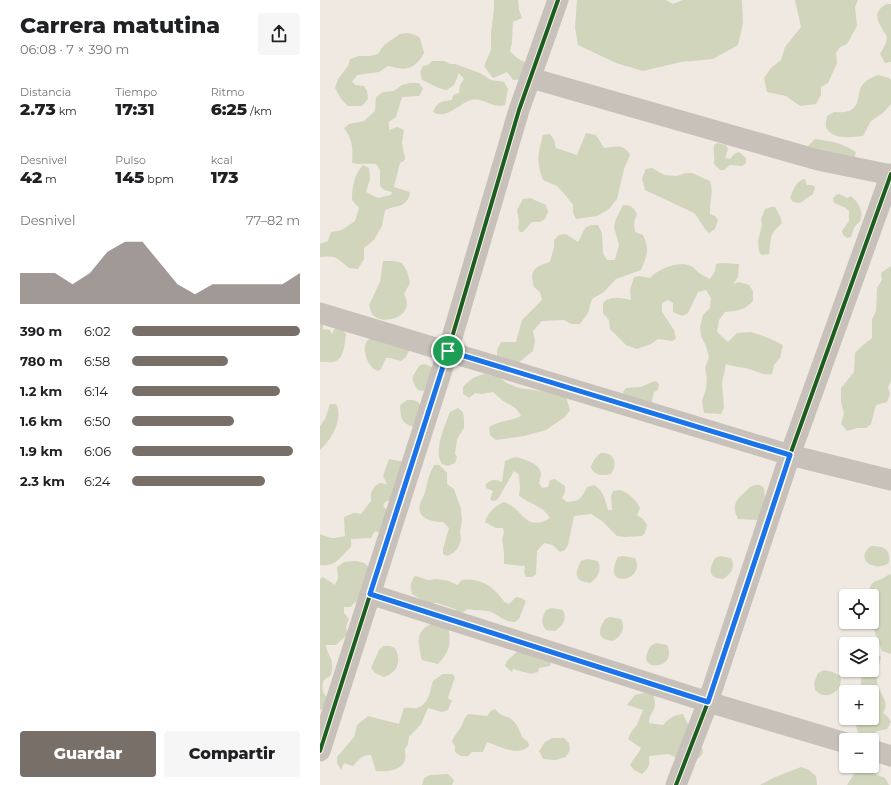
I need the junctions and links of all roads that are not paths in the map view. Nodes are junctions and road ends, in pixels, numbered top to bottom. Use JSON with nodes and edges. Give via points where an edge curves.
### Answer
{"nodes":[{"id":1,"x":558,"y":0,"type":"edge"},
{"id":2,"x":531,"y":78,"type":"junction"},
{"id":3,"x":891,"y":175,"type":"edge"},
{"id":4,"x":320,"y":313,"type":"edge"},
{"id":5,"x":448,"y":351,"type":"junction"},
{"id":6,"x":790,"y":455,"type":"junction"},
{"id":7,"x":891,"y":480,"type":"edge"},
{"id":8,"x":370,"y":594,"type":"junction"},
{"id":9,"x":708,"y":702,"type":"junction"},
{"id":10,"x":839,"y":741,"type":"edge"},
{"id":11,"x":320,"y":751,"type":"edge"},
{"id":12,"x":879,"y":752,"type":"edge"},
{"id":13,"x":891,"y":756,"type":"edge"},
{"id":14,"x":676,"y":785,"type":"edge"}],
"edges":[{"from":1,"to":2,"type":"street"},
{"from":2,"to":3,"type":"street","via":[[818,160]]},
{"from":2,"to":5,"type":"street","via":[[519,110]]},
{"from":3,"to":6,"type":"street"},
{"from":4,"to":5,"type":"street"},
{"from":5,"to":6,"type":"street"},
{"from":5,"to":8,"type":"street"},
{"from":6,"to":7,"type":"street"},
{"from":6,"to":9,"type":"street"},
{"from":8,"to":9,"type":"street"},
{"from":8,"to":11,"type":"street"},
{"from":9,"to":10,"type":"street"},
{"from":9,"to":14,"type":"street"},
{"from":12,"to":13,"type":"street"}]}
